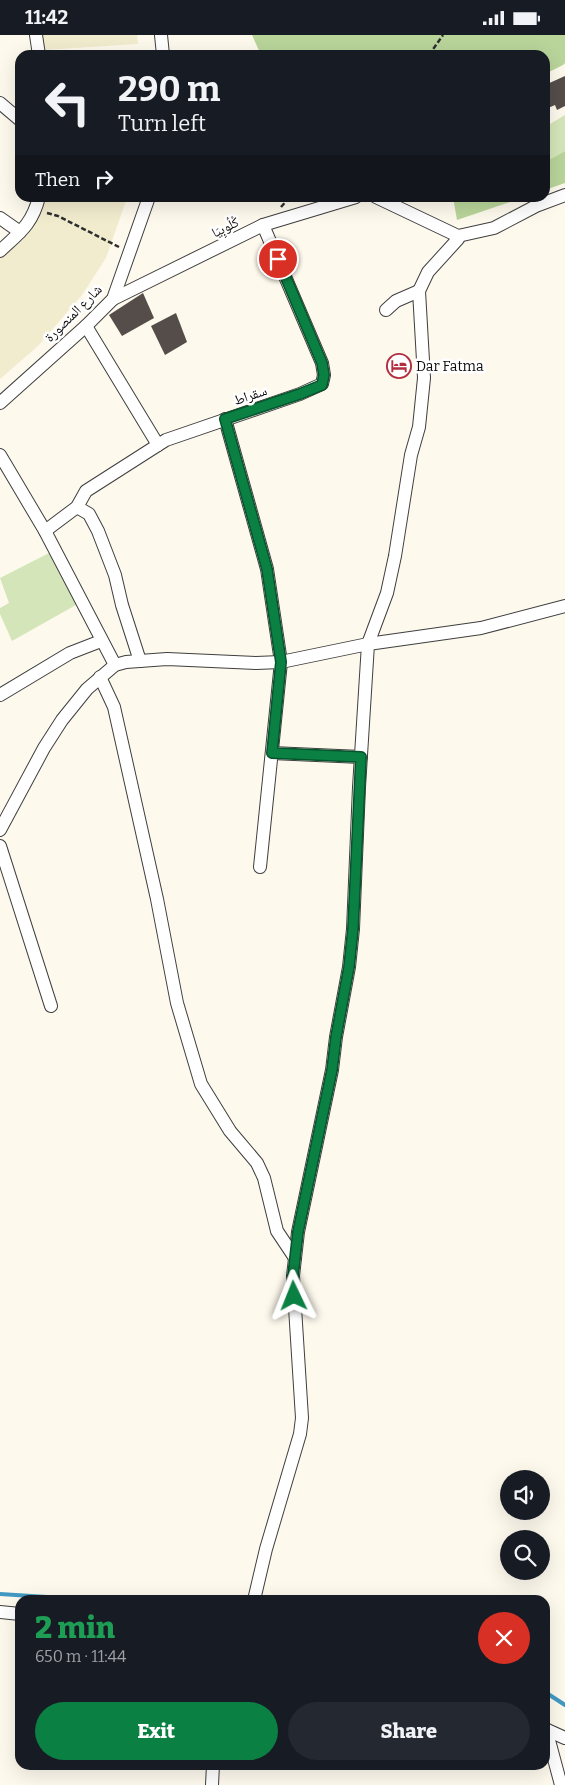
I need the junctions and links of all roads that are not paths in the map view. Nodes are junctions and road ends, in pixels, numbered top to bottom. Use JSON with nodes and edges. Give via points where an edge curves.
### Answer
{"nodes":[{"id":1,"x":36,"y":35,"type":"edge"},
{"id":2,"x":161,"y":35,"type":"edge"},
{"id":3,"x":38,"y":50,"type":"edge"},
{"id":4,"x":162,"y":50,"type":"edge"},
{"id":5,"x":0,"y":103,"type":"edge"},
{"id":6,"x":15,"y":116,"type":"edge"},
{"id":7,"x":565,"y":195,"type":"edge"},
{"id":8,"x":550,"y":201,"type":"edge"},
{"id":9,"x":147,"y":202,"type":"edge"},
{"id":10,"x":339,"y":202,"type":"edge"},
{"id":11,"x":387,"y":202,"type":"edge"},
{"id":12,"x":548,"y":202,"type":"edge"},
{"id":13,"x":37,"y":204,"type":"edge"},
{"id":14,"x":0,"y":218,"type":"edge"},
{"id":15,"x":263,"y":225,"type":"junction"},
{"id":16,"x":20,"y":232,"type":"junction"},
{"id":17,"x":458,"y":235,"type":"junction"},
{"id":18,"x":0,"y":251,"type":"edge"},
{"id":19,"x":419,"y":291,"type":"junction"},
{"id":20,"x":113,"y":299,"type":"junction"},
{"id":21,"x":386,"y":310,"type":"dead end"},
{"id":22,"x":86,"y":326,"type":"junction"},
{"id":23,"x":0,"y":403,"type":"edge"},
{"id":24,"x":225,"y":419,"type":"junction"},
{"id":25,"x":158,"y":445,"type":"junction"},
{"id":26,"x":0,"y":455,"type":"edge"},
{"id":27,"x":76,"y":507,"type":"junction"},
{"id":28,"x":45,"y":531,"type":"junction"},
{"id":29,"x":565,"y":606,"type":"edge"},
{"id":30,"x":101,"y":641,"type":"junction"},
{"id":31,"x":368,"y":644,"type":"junction"},
{"id":32,"x":140,"y":661,"type":"junction"},
{"id":33,"x":281,"y":662,"type":"junction"},
{"id":34,"x":115,"y":665,"type":"junction"},
{"id":35,"x":100,"y":677,"type":"junction"},
{"id":36,"x":0,"y":695,"type":"edge"},
{"id":37,"x":272,"y":753,"type":"junction"},
{"id":38,"x":361,"y":757,"type":"junction"},
{"id":39,"x":0,"y":830,"type":"edge"},
{"id":40,"x":0,"y":846,"type":"edge"},
{"id":41,"x":260,"y":867,"type":"dead end"},
{"id":42,"x":51,"y":1006,"type":"dead end"},
{"id":43,"x":295,"y":1258,"type":"junction"},
{"id":44,"x":255,"y":1595,"type":"edge"},
{"id":45,"x":0,"y":1612,"type":"edge"},
{"id":46,"x":15,"y":1614,"type":"edge"},
{"id":47,"x":550,"y":1731,"type":"edge"},
{"id":48,"x":565,"y":1738,"type":"edge"},
{"id":49,"x":550,"y":1744,"type":"edge"},
{"id":50,"x":213,"y":1770,"type":"edge"},
{"id":51,"x":212,"y":1785,"type":"edge"},
{"id":52,"x":561,"y":1785,"type":"edge"}],
"edges":[{"from":1,"to":3,"type":"street"},
{"from":2,"to":4,"type":"street"},
{"from":5,"to":6,"type":"street"},
{"from":7,"to":8,"type":"street"},
{"from":9,"to":20,"type":"street","name":"شارع المنصورة"},
{"from":10,"to":15,"type":"street","name":"كْلُوبِيَا"},
{"from":11,"to":17,"type":"street"},
{"from":12,"to":17,"type":"street","via":[[494,227]]},
{"from":13,"to":16,"type":"street","via":[[30,221]]},
{"from":14,"to":16,"type":"street"},
{"from":15,"to":20,"type":"street","name":"كْلُوبِيَا"},
{"from":15,"to":24,"type":"street","name":"سقراط","via":[[322,363],[324,375],[322,385]]},
{"from":16,"to":18,"type":"street"},
{"from":17,"to":19,"type":"street","via":[[458,239],[428,272]]},
{"from":19,"to":21,"type":"street","via":[[396,301]]},
{"from":19,"to":31,"type":"street","via":[[424,378],[419,427],[411,455],[396,556],[387,593]]},
{"from":20,"to":22,"type":"street","name":"شارع المنصورة"},
{"from":22,"to":23,"type":"street","name":"شارع المنصورة"},
{"from":22,"to":25,"type":"street"},
{"from":24,"to":25,"type":"street","name":"سقراط"},
{"from":24,"to":33,"type":"street","via":[[267,569]]},
{"from":25,"to":27,"type":"street","name":"سقراط","via":[[86,491]]},
{"from":26,"to":28,"type":"street"},
{"from":27,"to":28,"type":"street","name":"سقراط"},
{"from":27,"to":32,"type":"street","via":[[88,514],[98,531]]},
{"from":28,"to":30,"type":"street"},
{"from":29,"to":31,"type":"street","via":[[482,628]]},
{"from":30,"to":34,"type":"street"},
{"from":30,"to":36,"type":"street","via":[[70,653]]},
{"from":31,"to":33,"type":"street"},
{"from":31,"to":38,"type":"street"},
{"from":32,"to":33,"type":"street"},
{"from":32,"to":34,"type":"street"},
{"from":33,"to":37,"type":"street"},
{"from":34,"to":35,"type":"street"},
{"from":35,"to":39,"type":"street","via":[[62,720]]},
{"from":35,"to":43,"type":"street","via":[[114,707],[177,1003],[201,1084],[230,1131],[257,1163],[277,1231]]},
{"from":37,"to":38,"type":"street"},
{"from":37,"to":41,"type":"street"},
{"from":38,"to":43,"type":"street","via":[[349,967]]},
{"from":40,"to":42,"type":"street"},
{"from":43,"to":44,"type":"street","via":[[293,1276],[302,1418]]},
{"from":45,"to":46,"type":"street"},
{"from":47,"to":48,"type":"street"},
{"from":49,"to":52,"type":"street"},
{"from":50,"to":51,"type":"street"}]}
